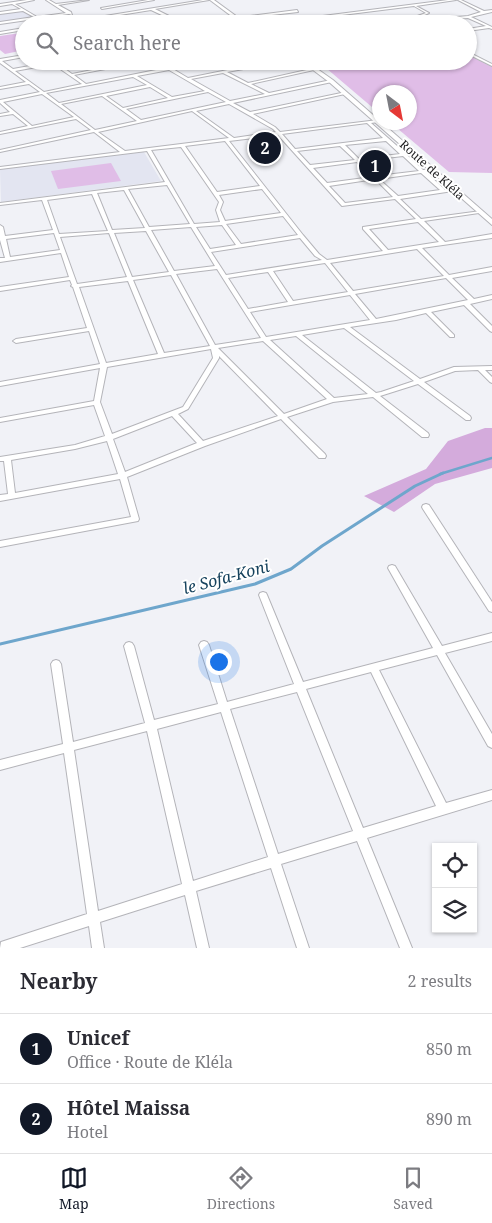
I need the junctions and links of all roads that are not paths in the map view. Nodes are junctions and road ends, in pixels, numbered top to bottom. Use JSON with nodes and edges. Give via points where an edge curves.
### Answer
{"nodes":[{"id":1,"x":33,"y":0,"type":"edge"},
{"id":2,"x":47,"y":0,"type":"edge"},
{"id":3,"x":88,"y":0,"type":"edge"},
{"id":4,"x":135,"y":0,"type":"edge"},
{"id":5,"x":153,"y":0,"type":"edge"},
{"id":6,"x":174,"y":0,"type":"edge"},
{"id":7,"x":210,"y":0,"type":"edge"},
{"id":8,"x":455,"y":0,"type":"edge"},
{"id":9,"x":459,"y":0,"type":"edge"},
{"id":10,"x":139,"y":2,"type":"junction"},
{"id":11,"x":12,"y":3,"type":"junction"},
{"id":12,"x":183,"y":4,"type":"junction"},
{"id":13,"x":0,"y":5,"type":"edge"},
{"id":14,"x":56,"y":5,"type":"junction"},
{"id":15,"x":414,"y":5,"type":"junction"},
{"id":16,"x":102,"y":8,"type":"junction"},
{"id":17,"x":152,"y":9,"type":"junction"},
{"id":18,"x":23,"y":10,"type":"junction"},
{"id":19,"x":297,"y":11,"type":"dead end"},
{"id":20,"x":492,"y":11,"type":"edge"},
{"id":21,"x":484,"y":12,"type":"junction"},
{"id":22,"x":0,"y":13,"type":"edge"},
{"id":23,"x":70,"y":13,"type":"junction"},
{"id":24,"x":31,"y":15,"type":"edge"},
{"id":25,"x":56,"y":15,"type":"edge"},
{"id":26,"x":73,"y":15,"type":"edge"},
{"id":27,"x":115,"y":15,"type":"joint"},
{"id":28,"x":165,"y":15,"type":"edge"},
{"id":29,"x":232,"y":15,"type":"edge"},
{"id":30,"x":268,"y":15,"type":"edge"},
{"id":31,"x":333,"y":15,"type":"edge"},
{"id":32,"x":423,"y":15,"type":"edge"},
{"id":33,"x":474,"y":15,"type":"edge"},
{"id":34,"x":15,"y":21,"type":"edge"},
{"id":35,"x":477,"y":21,"type":"edge"},
{"id":36,"x":0,"y":23,"type":"edge"},
{"id":37,"x":492,"y":27,"type":"edge"},
{"id":38,"x":0,"y":28,"type":"edge"},
{"id":39,"x":477,"y":29,"type":"edge"},
{"id":40,"x":15,"y":30,"type":"edge"},
{"id":41,"x":6,"y":32,"type":"junction"},
{"id":42,"x":0,"y":33,"type":"edge"},
{"id":43,"x":15,"y":58,"type":"edge"},
{"id":44,"x":477,"y":58,"type":"edge"},
{"id":45,"x":0,"y":61,"type":"edge"},
{"id":46,"x":492,"y":65,"type":"edge"},
{"id":47,"x":12,"y":70,"type":"junction"},
{"id":48,"x":15,"y":70,"type":"edge"},
{"id":49,"x":64,"y":70,"type":"edge"},
{"id":50,"x":97,"y":70,"type":"edge"},
{"id":51,"x":165,"y":70,"type":"edge"},
{"id":52,"x":172,"y":70,"type":"edge"},
{"id":53,"x":234,"y":70,"type":"edge"},
{"id":54,"x":310,"y":70,"type":"edge"},
{"id":55,"x":315,"y":70,"type":"edge"},
{"id":56,"x":224,"y":72,"type":"junction"},
{"id":57,"x":71,"y":75,"type":"junction"},
{"id":58,"x":134,"y":76,"type":"junction"},
{"id":59,"x":187,"y":79,"type":"junction"},
{"id":60,"x":331,"y":81,"type":"junction"},
{"id":61,"x":28,"y":83,"type":"junction"},
{"id":62,"x":247,"y":84,"type":"junction"},
{"id":63,"x":86,"y":85,"type":"junction"},
{"id":64,"x":150,"y":86,"type":"junction"},
{"id":65,"x":0,"y":88,"type":"edge"},
{"id":66,"x":209,"y":91,"type":"junction"},
{"id":67,"x":43,"y":93,"type":"junction"},
{"id":68,"x":345,"y":93,"type":"junction"},
{"id":69,"x":268,"y":94,"type":"junction"},
{"id":70,"x":102,"y":95,"type":"junction"},
{"id":71,"x":172,"y":99,"type":"junction"},
{"id":72,"x":0,"y":101,"type":"edge"},
{"id":73,"x":229,"y":103,"type":"junction"},
{"id":74,"x":57,"y":104,"type":"junction"},
{"id":75,"x":122,"y":109,"type":"junction"},
{"id":76,"x":193,"y":110,"type":"junction"},
{"id":77,"x":14,"y":112,"type":"junction"},
{"id":78,"x":248,"y":114,"type":"junction"},
{"id":79,"x":0,"y":115,"type":"edge"},
{"id":80,"x":372,"y":117,"type":"edge"},
{"id":81,"x":76,"y":118,"type":"junction"},
{"id":82,"x":140,"y":121,"type":"junction"},
{"id":83,"x":368,"y":122,"type":"junction"},
{"id":84,"x":372,"y":122,"type":"edge"},
{"id":85,"x":31,"y":127,"type":"junction"},
{"id":86,"x":387,"y":130,"type":"edge"},
{"id":87,"x":94,"y":131,"type":"junction"},
{"id":88,"x":279,"y":132,"type":"junction"},
{"id":89,"x":0,"y":134,"type":"edge"},
{"id":90,"x":233,"y":138,"type":"junction"},
{"id":91,"x":226,"y":140,"type":"junction"},
{"id":92,"x":388,"y":140,"type":"junction"},
{"id":93,"x":182,"y":145,"type":"junction"},
{"id":94,"x":342,"y":145,"type":"junction"},
{"id":95,"x":148,"y":149,"type":"junction"},
{"id":96,"x":295,"y":150,"type":"junction"},
{"id":97,"x":0,"y":151,"type":"edge"},
{"id":98,"x":123,"y":152,"type":"junction"},
{"id":99,"x":414,"y":153,"type":"junction"},
{"id":100,"x":404,"y":154,"type":"junction"},
{"id":101,"x":357,"y":160,"type":"junction"},
{"id":102,"x":309,"y":166,"type":"junction"},
{"id":103,"x":0,"y":168,"type":"edge"},
{"id":104,"x":432,"y":170,"type":"junction"},
{"id":105,"x":423,"y":172,"type":"junction"},
{"id":106,"x":376,"y":178,"type":"junction"},
{"id":107,"x":168,"y":182,"type":"junction"},
{"id":108,"x":326,"y":185,"type":"junction"},
{"id":109,"x":263,"y":187,"type":"junction"},
{"id":110,"x":125,"y":188,"type":"junction"},
{"id":111,"x":453,"y":190,"type":"junction"},
{"id":112,"x":444,"y":191,"type":"junction"},
{"id":113,"x":94,"y":192,"type":"junction"},
{"id":114,"x":216,"y":194,"type":"junction"},
{"id":115,"x":396,"y":198,"type":"junction"},
{"id":116,"x":44,"y":199,"type":"junction"},
{"id":117,"x":0,"y":204,"type":"edge"},
{"id":118,"x":479,"y":212,"type":"junction"},
{"id":119,"x":284,"y":214,"type":"junction"},
{"id":120,"x":420,"y":221,"type":"junction"},
{"id":121,"x":223,"y":223,"type":"junction"},
{"id":122,"x":492,"y":223,"type":"edge"},
{"id":123,"x":192,"y":224,"type":"junction"},
{"id":124,"x":0,"y":227,"type":"edge"},
{"id":125,"x":148,"y":228,"type":"junction"},
{"id":126,"x":110,"y":232,"type":"junction"},
{"id":127,"x":56,"y":233,"type":"junction"},
{"id":128,"x":301,"y":236,"type":"junction"},
{"id":129,"x":492,"y":236,"type":"edge"},
{"id":130,"x":1,"y":238,"type":"edge"},
{"id":131,"x":443,"y":243,"type":"junction"},
{"id":132,"x":240,"y":246,"type":"junction"},
{"id":133,"x":418,"y":247,"type":"junction"},
{"id":134,"x":62,"y":251,"type":"junction"},
{"id":135,"x":208,"y":251,"type":"junction"},
{"id":136,"x":387,"y":252,"type":"junction"},
{"id":137,"x":8,"y":259,"type":"junction"},
{"id":138,"x":0,"y":260,"type":"edge"},
{"id":139,"x":326,"y":261,"type":"junction"},
{"id":140,"x":218,"y":267,"type":"junction"},
{"id":141,"x":492,"y":269,"type":"edge"},
{"id":142,"x":269,"y":270,"type":"junction"},
{"id":143,"x":172,"y":273,"type":"junction"},
{"id":144,"x":447,"y":276,"type":"junction"},
{"id":145,"x":225,"y":277,"type":"junction"},
{"id":146,"x":72,"y":278,"type":"junction"},
{"id":147,"x":130,"y":278,"type":"junction"},
{"id":148,"x":74,"y":286,"type":"junction"},
{"id":149,"x":0,"y":289,"type":"edge"},
{"id":150,"x":352,"y":293,"type":"junction"},
{"id":151,"x":492,"y":297,"type":"edge"},
{"id":152,"x":472,"y":301,"type":"junction"},
{"id":153,"x":465,"y":302,"type":"junction"},
{"id":154,"x":291,"y":303,"type":"junction"},
{"id":155,"x":426,"y":310,"type":"junction"},
{"id":156,"x":247,"y":311,"type":"junction"},
{"id":157,"x":374,"y":321,"type":"junction"},
{"id":158,"x":345,"y":326,"type":"junction"},
{"id":159,"x":90,"y":329,"type":"junction"},
{"id":160,"x":492,"y":330,"type":"edge"},
{"id":161,"x":296,"y":333,"type":"junction"},
{"id":162,"x":452,"y":336,"type":"dead end"},
{"id":163,"x":264,"y":338,"type":"junction"},
{"id":164,"x":16,"y":341,"type":"dead end"},
{"id":165,"x":213,"y":346,"type":"junction"},
{"id":166,"x":162,"y":355,"type":"junction"},
{"id":167,"x":104,"y":365,"type":"junction"},
{"id":168,"x":479,"y":368,"type":"junction"},
{"id":169,"x":492,"y":368,"type":"edge"},
{"id":170,"x":492,"y":380,"type":"edge"},
{"id":171,"x":419,"y":382,"type":"junction"},
{"id":172,"x":0,"y":384,"type":"edge"},
{"id":173,"x":374,"y":395,"type":"junction"},
{"id":174,"x":332,"y":400,"type":"junction"},
{"id":175,"x":97,"y":402,"type":"junction"},
{"id":176,"x":173,"y":413,"type":"junction"},
{"id":177,"x":282,"y":418,"type":"junction"},
{"id":178,"x":468,"y":418,"type":"dead end"},
{"id":179,"x":0,"y":420,"type":"edge"},
{"id":180,"x":425,"y":435,"type":"dead end"},
{"id":181,"x":108,"y":438,"type":"junction"},
{"id":182,"x":202,"y":444,"type":"junction"},
{"id":183,"x":322,"y":456,"type":"dead end"},
{"id":184,"x":3,"y":459,"type":"edge"},
{"id":185,"x":122,"y":476,"type":"junction"},
{"id":186,"x":12,"y":496,"type":"junction"},
{"id":187,"x":0,"y":498,"type":"edge"},
{"id":188,"x":426,"y":507,"type":"dead end"},
{"id":189,"x":0,"y":544,"type":"edge"},
{"id":190,"x":392,"y":568,"type":"dead end"},
{"id":191,"x":263,"y":595,"type":"dead end"},
{"id":192,"x":492,"y":609,"type":"edge"},
{"id":193,"x":492,"y":637,"type":"edge"},
{"id":194,"x":204,"y":645,"type":"dead end"},
{"id":195,"x":129,"y":646,"type":"dead end"},
{"id":196,"x":440,"y":651,"type":"junction"},
{"id":197,"x":56,"y":664,"type":"dead end"},
{"id":198,"x":373,"y":667,"type":"junction"},
{"id":199,"x":299,"y":687,"type":"junction"},
{"id":200,"x":226,"y":707,"type":"junction"},
{"id":201,"x":151,"y":726,"type":"junction"},
{"id":202,"x":492,"y":743,"type":"edge"},
{"id":203,"x":69,"y":747,"type":"junction"},
{"id":204,"x":0,"y":765,"type":"edge"},
{"id":205,"x":492,"y":795,"type":"edge"},
{"id":206,"x":443,"y":810,"type":"junction"},
{"id":207,"x":360,"y":834,"type":"junction"},
{"id":208,"x":274,"y":859,"type":"junction"},
{"id":209,"x":190,"y":889,"type":"junction"},
{"id":210,"x":93,"y":918,"type":"junction"},
{"id":211,"x":1,"y":948,"type":"edge"},
{"id":212,"x":98,"y":948,"type":"edge"},
{"id":213,"x":203,"y":948,"type":"edge"},
{"id":214,"x":303,"y":948,"type":"edge"},
{"id":215,"x":406,"y":948,"type":"edge"}],
"edges":[{"from":1,"to":11,"type":"street"},
{"from":2,"to":14,"type":"street"},
{"from":3,"to":14,"type":"street"},
{"from":3,"to":16,"type":"street"},
{"from":4,"to":10,"type":"street"},
{"from":5,"to":10,"type":"street"},
{"from":6,"to":12,"type":"street"},
{"from":7,"to":12,"type":"street"},
{"from":7,"to":29,"type":"main road"},
{"from":8,"to":15,"type":"street"},
{"from":9,"to":21,"type":"street"},
{"from":10,"to":16,"type":"street"},
{"from":11,"to":13,"type":"street"},
{"from":11,"to":18,"type":"street"},
{"from":12,"to":17,"type":"street"},
{"from":14,"to":23,"type":"street"},
{"from":15,"to":31,"type":"street"},
{"from":15,"to":32,"type":"street","via":[[428,13]]},
{"from":16,"to":27,"type":"street"},
{"from":17,"to":27,"type":"street"},
{"from":17,"to":28,"type":"street"},
{"from":18,"to":22,"type":"street"},
{"from":18,"to":24,"type":"street"},
{"from":19,"to":30,"type":"street"},
{"from":20,"to":21,"type":"street"},
{"from":21,"to":33,"type":"street"},
{"from":23,"to":25,"type":"street"},
{"from":23,"to":26,"type":"street"},
{"from":34,"to":36,"type":"street"},
{"from":35,"to":37,"type":"street"},
{"from":37,"to":39,"type":"street"},
{"from":38,"to":41,"type":"street"},
{"from":40,"to":41,"type":"street"},
{"from":41,"to":42,"type":"street"},
{"from":43,"to":45,"type":"street"},
{"from":44,"to":46,"type":"street"},
{"from":45,"to":47,"type":"street"},
{"from":47,"to":48,"type":"street"},
{"from":47,"to":61,"type":"street"},
{"from":49,"to":57,"type":"street"},
{"from":50,"to":57,"type":"street"},
{"from":51,"to":58,"type":"street"},
{"from":52,"to":59,"type":"street"},
{"from":53,"to":56,"type":"street"},
{"from":54,"to":62,"type":"street"},
{"from":55,"to":60,"type":"main road","name":"Route de Kléla"},
{"from":56,"to":59,"type":"street"},
{"from":56,"to":62,"type":"street"},
{"from":57,"to":63,"type":"street"},
{"from":58,"to":63,"type":"street"},
{"from":58,"to":64,"type":"street"},
{"from":59,"to":66,"type":"street"},
{"from":60,"to":68,"type":"main road","name":"Route de Kléla"},
{"from":60,"to":69,"type":"street"},
{"from":61,"to":65,"type":"street"},
{"from":61,"to":67,"type":"street"},
{"from":62,"to":69,"type":"street"},
{"from":63,"to":67,"type":"street"},
{"from":64,"to":70,"type":"street"},
{"from":64,"to":71,"type":"street"},
{"from":66,"to":71,"type":"street"},
{"from":66,"to":73,"type":"street"},
{"from":67,"to":72,"type":"street"},
{"from":67,"to":74,"type":"street"},
{"from":68,"to":78,"type":"street"},
{"from":68,"to":80,"type":"main road","name":"Route de Kléla"},
{"from":69,"to":73,"type":"street"},
{"from":70,"to":74,"type":"street"},
{"from":70,"to":75,"type":"street"},
{"from":71,"to":75,"type":"street"},
{"from":72,"to":77,"type":"street"},
{"from":73,"to":76,"type":"street"},
{"from":73,"to":78,"type":"street"},
{"from":74,"to":81,"type":"street"},
{"from":75,"to":82,"type":"street"},
{"from":76,"to":82,"type":"street"},
{"from":76,"to":90,"type":"street"},
{"from":77,"to":79,"type":"street"},
{"from":77,"to":85,"type":"street"},
{"from":78,"to":88,"type":"street"},
{"from":81,"to":85,"type":"street"},
{"from":81,"to":87,"type":"street"},
{"from":82,"to":87,"type":"street"},
{"from":83,"to":84,"type":"street"},
{"from":83,"to":88,"type":"street"},
{"from":83,"to":92,"type":"street"},
{"from":85,"to":89,"type":"street"},
{"from":86,"to":99,"type":"main road","name":"Route de Kléla"},
{"from":87,"to":97,"type":"street"},
{"from":87,"to":98,"type":"street"},
{"from":88,"to":90,"type":"street"},
{"from":88,"to":96,"type":"street"},
{"from":90,"to":91,"type":"street"},
{"from":91,"to":93,"type":"street"},
{"from":91,"to":109,"type":"street"},
{"from":92,"to":94,"type":"street"},
{"from":92,"to":100,"type":"street"},
{"from":93,"to":95,"type":"street"},
{"from":93,"to":114,"type":"street"},
{"from":94,"to":96,"type":"street"},
{"from":94,"to":101,"type":"street"},
{"from":95,"to":98,"type":"street"},
{"from":95,"to":107,"type":"street"},
{"from":96,"to":102,"type":"street"},
{"from":98,"to":103,"type":"street"},
{"from":99,"to":100,"type":"street"},
{"from":99,"to":104,"type":"main road","name":"Route de Kléla"},
{"from":100,"to":101,"type":"street"},
{"from":100,"to":105,"type":"street"},
{"from":101,"to":102,"type":"street"},
{"from":101,"to":106,"type":"street"},
{"from":102,"to":108,"type":"street"},
{"from":104,"to":105,"type":"street"},
{"from":104,"to":111,"type":"main road","name":"Route de Kléla"},
{"from":105,"to":106,"type":"street"},
{"from":105,"to":112,"type":"street"},
{"from":106,"to":108,"type":"street"},
{"from":106,"to":115,"type":"street"},
{"from":107,"to":110,"type":"street"},
{"from":107,"to":123,"type":"street"},
{"from":108,"to":115,"type":"street","via":[[344,205]]},
{"from":109,"to":114,"type":"street"},
{"from":109,"to":119,"type":"street"},
{"from":110,"to":113,"type":"street"},
{"from":110,"to":125,"type":"street"},
{"from":111,"to":112,"type":"street"},
{"from":111,"to":118,"type":"main road","name":"Route de Kléla"},
{"from":112,"to":115,"type":"street"},
{"from":113,"to":116,"type":"street"},
{"from":113,"to":126,"type":"street"},
{"from":114,"to":121,"type":"street","via":[[221,202],[218,210]]},
{"from":115,"to":120,"type":"street"},
{"from":116,"to":117,"type":"street"},
{"from":116,"to":127,"type":"street"},
{"from":118,"to":120,"type":"street"},
{"from":118,"to":122,"type":"main road","name":"Route de Kléla"},
{"from":119,"to":121,"type":"street"},
{"from":119,"to":128,"type":"street"},
{"from":120,"to":131,"type":"street"},
{"from":120,"to":136,"type":"street","via":[[365,228]]},
{"from":121,"to":123,"type":"street"},
{"from":121,"to":132,"type":"street"},
{"from":123,"to":125,"type":"street"},
{"from":123,"to":135,"type":"street"},
{"from":124,"to":130,"type":"street"},
{"from":125,"to":126,"type":"street"},
{"from":125,"to":143,"type":"street"},
{"from":126,"to":127,"type":"street"},
{"from":126,"to":147,"type":"street"},
{"from":127,"to":130,"type":"street"},
{"from":127,"to":134,"type":"street"},
{"from":128,"to":132,"type":"street"},
{"from":128,"to":139,"type":"street"},
{"from":129,"to":131,"type":"street"},
{"from":130,"to":137,"type":"street"},
{"from":131,"to":133,"type":"street"},
{"from":132,"to":135,"type":"street"},
{"from":133,"to":136,"type":"street"},
{"from":133,"to":144,"type":"street"},
{"from":134,"to":137,"type":"street"},
{"from":134,"to":146,"type":"street"},
{"from":135,"to":140,"type":"street"},
{"from":136,"to":139,"type":"street"},
{"from":137,"to":138,"type":"street"},
{"from":139,"to":142,"type":"street"},
{"from":139,"to":150,"type":"street"},
{"from":140,"to":143,"type":"street"},
{"from":140,"to":145,"type":"street"},
{"from":141,"to":144,"type":"street"},
{"from":142,"to":145,"type":"street"},
{"from":142,"to":154,"type":"street"},
{"from":143,"to":147,"type":"street"},
{"from":143,"to":165,"type":"street"},
{"from":144,"to":150,"type":"street"},
{"from":144,"to":152,"type":"street"},
{"from":145,"to":156,"type":"street"},
{"from":146,"to":148,"type":"street"},
{"from":146,"to":149,"type":"street"},
{"from":147,"to":148,"type":"street"},
{"from":147,"to":166,"type":"street"},
{"from":148,"to":159,"type":"street"},
{"from":150,"to":154,"type":"street"},
{"from":150,"to":157,"type":"street"},
{"from":151,"to":152,"type":"street"},
{"from":152,"to":153,"type":"street"},
{"from":153,"to":155,"type":"street"},
{"from":153,"to":160,"type":"street"},
{"from":154,"to":156,"type":"street"},
{"from":155,"to":157,"type":"street"},
{"from":155,"to":162,"type":"street"},
{"from":156,"to":163,"type":"street"},
{"from":157,"to":158,"type":"street"},
{"from":158,"to":161,"type":"street"},
{"from":158,"to":171,"type":"street"},
{"from":159,"to":164,"type":"street"},
{"from":159,"to":167,"type":"street"},
{"from":161,"to":163,"type":"street"},
{"from":161,"to":173,"type":"street"},
{"from":163,"to":165,"type":"street"},
{"from":163,"to":174,"type":"street"},
{"from":165,"to":166,"type":"street"},
{"from":165,"to":176,"type":"street","via":[[216,358],[186,408]]},
{"from":165,"to":177,"type":"street"},
{"from":166,"to":167,"type":"street"},
{"from":167,"to":172,"type":"street"},
{"from":167,"to":175,"type":"street"},
{"from":168,"to":169,"type":"street"},
{"from":168,"to":170,"type":"street"},
{"from":168,"to":171,"type":"street","via":[[454,370]]},
{"from":171,"to":173,"type":"street"},
{"from":171,"to":178,"type":"street"},
{"from":173,"to":174,"type":"street"},
{"from":173,"to":180,"type":"street"},
{"from":174,"to":177,"type":"street"},
{"from":175,"to":179,"type":"street"},
{"from":175,"to":181,"type":"street"},
{"from":176,"to":181,"type":"street"},
{"from":176,"to":182,"type":"street"},
{"from":177,"to":182,"type":"street"},
{"from":177,"to":183,"type":"street"},
{"from":181,"to":184,"type":"street"},
{"from":181,"to":185,"type":"street"},
{"from":182,"to":185,"type":"street"},
{"from":184,"to":186,"type":"street"},
{"from":185,"to":186,"type":"street"},
{"from":185,"to":189,"type":"street","via":[[135,518]]},
{"from":186,"to":187,"type":"street"},
{"from":188,"to":192,"type":"street"},
{"from":190,"to":196,"type":"street"},
{"from":191,"to":199,"type":"street"},
{"from":193,"to":196,"type":"street"},
{"from":194,"to":200,"type":"street"},
{"from":195,"to":201,"type":"street"},
{"from":196,"to":198,"type":"street"},
{"from":196,"to":202,"type":"street"},
{"from":197,"to":203,"type":"street"},
{"from":198,"to":199,"type":"street"},
{"from":198,"to":206,"type":"street"},
{"from":199,"to":200,"type":"street"},
{"from":199,"to":207,"type":"street"},
{"from":200,"to":201,"type":"street"},
{"from":200,"to":208,"type":"street"},
{"from":201,"to":203,"type":"street"},
{"from":201,"to":209,"type":"street"},
{"from":203,"to":204,"type":"street"},
{"from":203,"to":210,"type":"street"},
{"from":205,"to":206,"type":"street"},
{"from":206,"to":207,"type":"street"},
{"from":207,"to":208,"type":"street"},
{"from":207,"to":215,"type":"street"},
{"from":208,"to":209,"type":"street"},
{"from":208,"to":214,"type":"street"},
{"from":209,"to":210,"type":"street"},
{"from":209,"to":213,"type":"street"},
{"from":210,"to":211,"type":"street"},
{"from":210,"to":212,"type":"street"}]}
